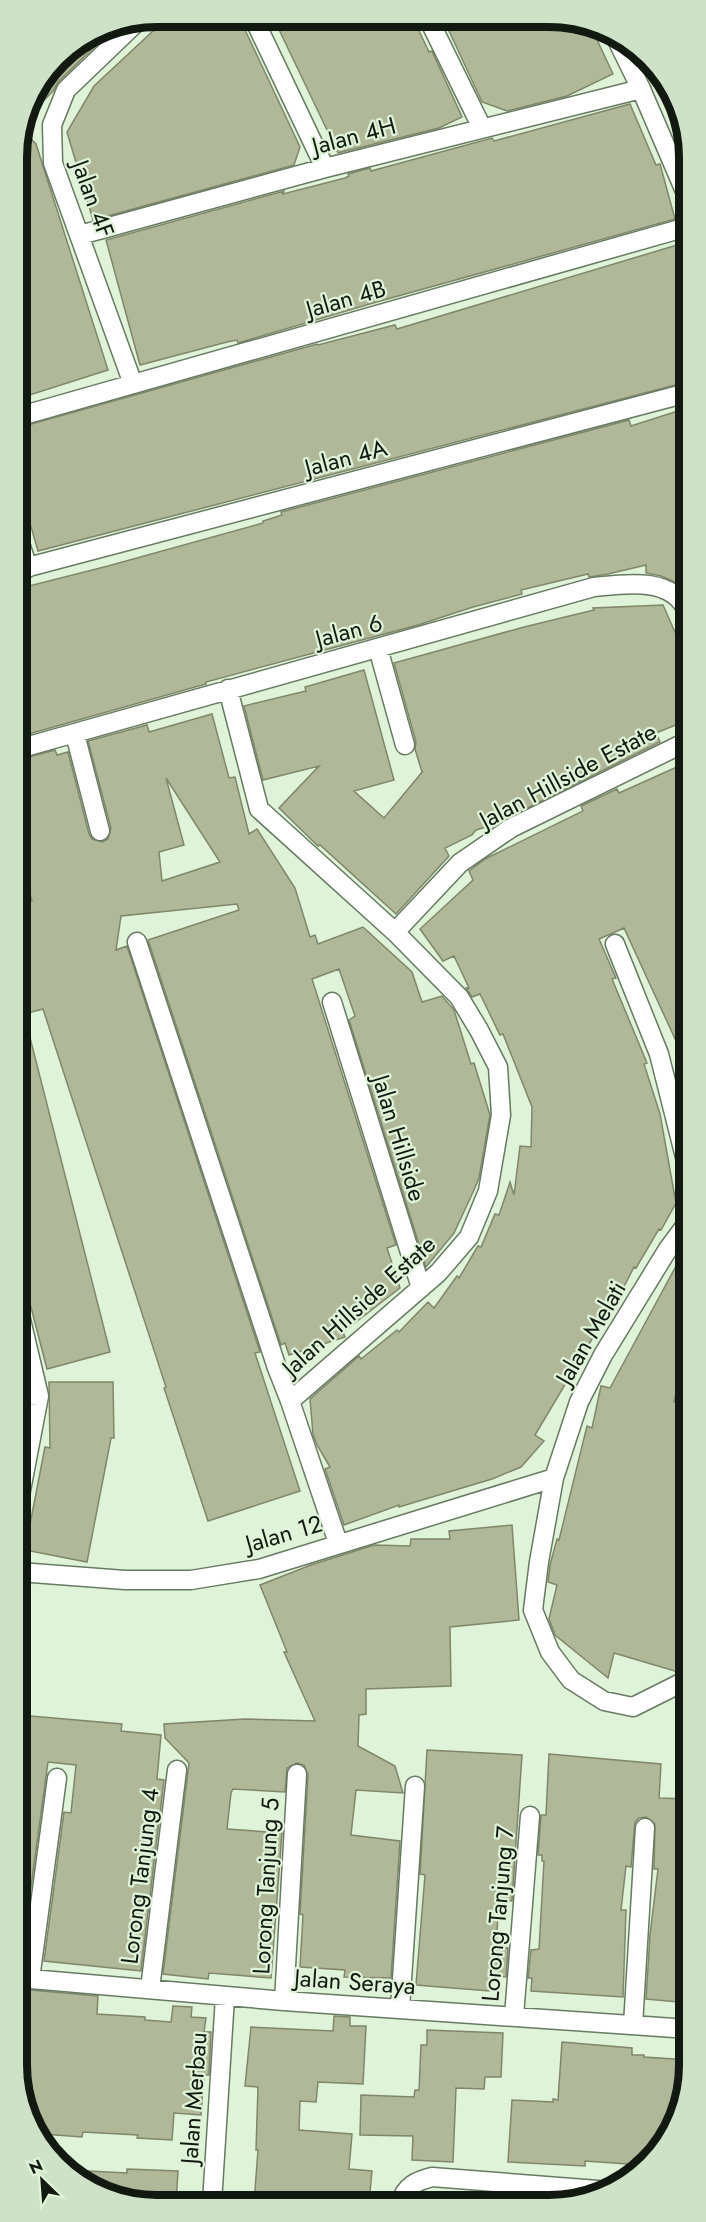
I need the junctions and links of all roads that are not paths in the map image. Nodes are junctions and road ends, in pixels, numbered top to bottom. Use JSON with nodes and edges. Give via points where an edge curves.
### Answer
{"nodes":[{"id":1,"x":258,"y":27,"type":"edge"},
{"id":2,"x":432,"y":27,"type":"edge"},
{"id":3,"x":128,"y":30,"type":"edge"},
{"id":4,"x":622,"y":49,"type":"edge"},
{"id":5,"x":641,"y":89,"type":"junction"},
{"id":6,"x":482,"y":128,"type":"junction"},
{"id":7,"x":324,"y":168,"type":"junction"},
{"id":8,"x":679,"y":177,"type":"edge"},
{"id":9,"x":679,"y":229,"type":"edge"},
{"id":10,"x":80,"y":235,"type":"junction"},
{"id":11,"x":133,"y":384,"type":"junction"},
{"id":12,"x":679,"y":395,"type":"edge"},
{"id":13,"x":27,"y":414,"type":"edge"},
{"id":14,"x":27,"y":568,"type":"edge"},
{"id":15,"x":679,"y":600,"type":"edge"},
{"id":16,"x":378,"y":648,"type":"junction"},
{"id":17,"x":228,"y":689,"type":"junction"},
{"id":18,"x":75,"y":734,"type":"junction"},
{"id":19,"x":405,"y":745,"type":"dead end"},
{"id":20,"x":679,"y":745,"type":"edge"},
{"id":21,"x":27,"y":747,"type":"edge"},
{"id":22,"x":99,"y":831,"type":"dead end"},
{"id":23,"x":395,"y":932,"type":"junction"},
{"id":24,"x":138,"y":942,"type":"dead end"},
{"id":25,"x":615,"y":944,"type":"dead end"},
{"id":26,"x":332,"y":1002,"type":"dead end"},
{"id":27,"x":679,"y":1133,"type":"edge"},
{"id":28,"x":679,"y":1234,"type":"edge"},
{"id":29,"x":421,"y":1288,"type":"junction"},
{"id":30,"x":27,"y":1345,"type":"edge"},
{"id":31,"x":27,"y":1395,"type":"edge"},
{"id":32,"x":39,"y":1396,"type":"junction"},
{"id":33,"x":290,"y":1401,"type":"junction"},
{"id":34,"x":27,"y":1459,"type":"edge"},
{"id":35,"x":554,"y":1478,"type":"junction"},
{"id":36,"x":338,"y":1544,"type":"junction"},
{"id":37,"x":27,"y":1573,"type":"edge"},
{"id":38,"x":679,"y":1684,"type":"edge"},
{"id":39,"x":177,"y":1770,"type":"dead end"},
{"id":40,"x":297,"y":1774,"type":"dead end"},
{"id":41,"x":57,"y":1778,"type":"dead end"},
{"id":42,"x":415,"y":1786,"type":"dead end"},
{"id":43,"x":530,"y":1816,"type":"dead end"},
{"id":44,"x":645,"y":1828,"type":"dead end"},
{"id":45,"x":27,"y":1966,"type":"edge"},
{"id":46,"x":27,"y":1978,"type":"edge"},
{"id":47,"x":150,"y":1989,"type":"junction"},
{"id":48,"x":225,"y":1997,"type":"junction"},
{"id":49,"x":284,"y":2001,"type":"junction"},
{"id":50,"x":400,"y":2009,"type":"junction"},
{"id":51,"x":514,"y":2016,"type":"junction"},
{"id":52,"x":633,"y":2025,"type":"junction"},
{"id":53,"x":679,"y":2028,"type":"edge"},
{"id":54,"x":587,"y":2189,"type":"edge"},
{"id":55,"x":213,"y":2195,"type":"edge"},
{"id":56,"x":403,"y":2195,"type":"edge"}],
"edges":[{"from":1,"to":7,"type":"street"},
{"from":2,"to":6,"type":"street"},
{"from":3,"to":10,"type":"street","name":"Jalan 4F","via":[[66,90],[52,125],[53,163]]},
{"from":4,"to":5,"type":"street"},
{"from":5,"to":6,"type":"street","name":"Jalan 4H"},
{"from":5,"to":8,"type":"street"},
{"from":6,"to":7,"type":"street","name":"Jalan 4H"},
{"from":7,"to":10,"type":"street","name":"Jalan 4H"},
{"from":9,"to":11,"type":"street","name":"Jalan 4B"},
{"from":10,"to":11,"type":"street","name":"Jalan 4F"},
{"from":11,"to":13,"type":"street","name":"Jalan 4B"},
{"from":12,"to":14,"type":"street","name":"Jalan 4A"},
{"from":15,"to":16,"type":"street","name":"Jalan 6","via":[[663,588],[637,584],[594,587]]},
{"from":16,"to":17,"type":"street","name":"Jalan 6"},
{"from":16,"to":19,"type":"street"},
{"from":17,"to":18,"type":"street","name":"Jalan 6"},
{"from":17,"to":23,"type":"street","name":"Jalan Hillside Estate","via":[[259,809]]},
{"from":18,"to":21,"type":"street","name":"Jalan 6"},
{"from":18,"to":22,"type":"street"},
{"from":20,"to":23,"type":"street","name":"Jalan Hillside Estate","via":[[511,828],[460,863]]},
{"from":23,"to":29,"type":"street","name":"Jalan Hillside Estate","via":[[459,997],[498,1067],[501,1115],[488,1191],[469,1237]]},
{"from":24,"to":33,"type":"street","name":"Jalan Hillside Estate"},
{"from":25,"to":27,"type":"street","via":[[659,1054]]},
{"from":26,"to":29,"type":"street","name":"Jalan Hillside"},
{"from":28,"to":35,"type":"street","name":"Jalan Melati","via":[[603,1355],[579,1402]]},
{"from":29,"to":33,"type":"street","name":"Jalan Hillside Estate"},
{"from":30,"to":32,"type":"street"},
{"from":31,"to":32,"type":"street"},
{"from":32,"to":34,"type":"street"},
{"from":33,"to":36,"type":"street","name":"Jalan Hillside Estate"},
{"from":35,"to":36,"type":"street","name":"Jalan 12"},
{"from":35,"to":38,"type":"street","name":"Jalan Melati","via":[[533,1610],[550,1652],[571,1680],[604,1701],[633,1707]]},
{"from":36,"to":37,"type":"street","name":"Jalan 12","via":[[259,1569],[191,1580]]},
{"from":39,"to":47,"type":"street","name":"Lorong Tanjung 4"},
{"from":40,"to":49,"type":"street","name":"Lorong Tanjung 5"},
{"from":41,"to":45,"type":"street"},
{"from":42,"to":50,"type":"street"},
{"from":43,"to":51,"type":"street","name":"Lorong Tanjung 7"},
{"from":44,"to":52,"type":"street"},
{"from":46,"to":47,"type":"street","name":"Jalan Seraya"},
{"from":47,"to":48,"type":"street","name":"Jalan Seraya"},
{"from":48,"to":49,"type":"street","name":"Jalan Seraya"},
{"from":48,"to":55,"type":"street","name":"Jalan Merbau"},
{"from":49,"to":50,"type":"street","name":"Jalan Seraya"},
{"from":50,"to":51,"type":"street","name":"Jalan Seraya"},
{"from":51,"to":52,"type":"street","name":"Jalan Seraya"},
{"from":52,"to":53,"type":"street","name":"Jalan Seraya"},
{"from":54,"to":56,"type":"street","via":[[432,2177],[413,2182]]}]}
